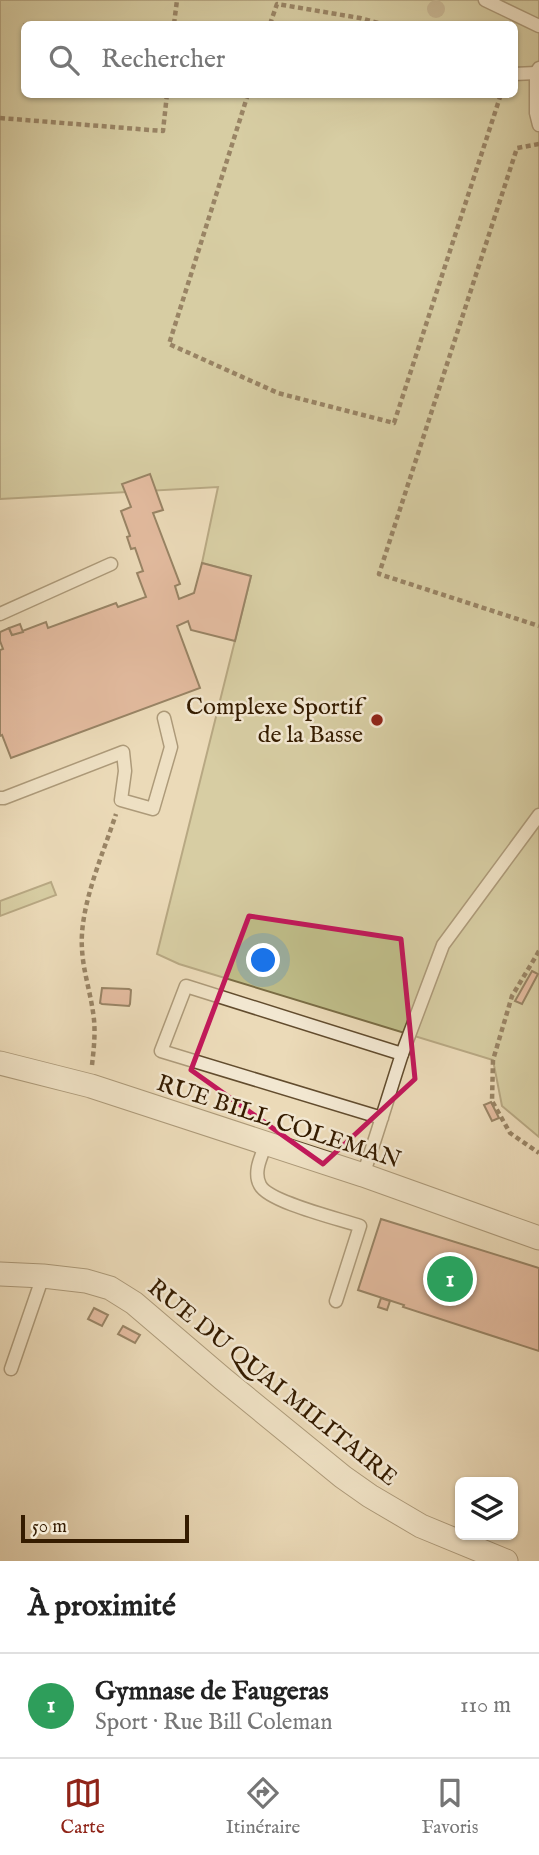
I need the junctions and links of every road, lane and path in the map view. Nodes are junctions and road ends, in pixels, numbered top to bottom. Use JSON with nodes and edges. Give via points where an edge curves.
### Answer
{"nodes":[{"id":1,"x":177,"y":0,"type":"edge"},
{"id":2,"x":485,"y":0,"type":"edge"},
{"id":3,"x":174,"y":21,"type":"edge"},
{"id":4,"x":271,"y":21,"type":"edge"},
{"id":5,"x":369,"y":21,"type":"edge"},
{"id":6,"x":539,"y":26,"type":"edge"},
{"id":7,"x":538,"y":71,"type":"edge"},
{"id":8,"x":518,"y":74,"type":"edge"},
{"id":9,"x":167,"y":98,"type":"edge"},
{"id":10,"x":247,"y":98,"type":"edge"},
{"id":11,"x":499,"y":98,"type":"edge"},
{"id":12,"x":0,"y":118,"type":"edge"},
{"id":13,"x":539,"y":125,"type":"edge"},
{"id":14,"x":539,"y":144,"type":"edge"},
{"id":15,"x":111,"y":564,"type":"dead end"},
{"id":16,"x":0,"y":614,"type":"edge"},
{"id":17,"x":539,"y":626,"type":"edge"},
{"id":18,"x":164,"y":718,"type":"dead end"},
{"id":19,"x":0,"y":797,"type":"edge"},
{"id":20,"x":121,"y":800,"type":"junction"},
{"id":21,"x":539,"y":815,"type":"edge"},
{"id":22,"x":539,"y":951,"type":"edge"},
{"id":23,"x":402,"y":1054,"type":"junction"},
{"id":24,"x":0,"y":1063,"type":"edge"},
{"id":25,"x":91,"y":1086,"type":"junction"},
{"id":26,"x":382,"y":1118,"type":"junction"},
{"id":27,"x":266,"y":1144,"type":"junction"},
{"id":28,"x":539,"y":1153,"type":"edge"},
{"id":29,"x":363,"y":1175,"type":"junction"},
{"id":30,"x":539,"y":1238,"type":"edge"},
{"id":31,"x":0,"y":1274,"type":"edge"},
{"id":32,"x":43,"y":1276,"type":"junction"},
{"id":33,"x":336,"y":1301,"type":"dead end"},
{"id":34,"x":11,"y":1370,"type":"dead end"},
{"id":35,"x":506,"y":1561,"type":"edge"}],
"edges":[{"from":1,"to":3,"type":"path"},
{"from":2,"to":6,"type":"lane"},
{"from":4,"to":5,"type":"path","via":[[277,4]]},
{"from":7,"to":8,"type":"lane"},
{"from":7,"to":13,"type":"lane"},
{"from":9,"to":12,"type":"path","via":[[163,131]]},
{"from":10,"to":11,"type":"path","via":[[169,344],[278,393],[394,423]]},
{"from":14,"to":17,"type":"path","via":[[517,148],[379,574]]},
{"from":15,"to":16,"type":"lane"},
{"from":18,"to":20,"type":"lane","via":[[171,747],[153,809]]},
{"from":19,"to":20,"type":"lane","via":[[123,752]]},
{"from":20,"to":25,"type":"path","via":[[87,901],[81,946],[95,1033]]},
{"from":21,"to":23,"type":"lane","via":[[443,945]]},
{"from":22,"to":28,"type":"path","via":[[512,996],[493,1060],[492,1101],[510,1133]]},
{"from":23,"to":26,"type":"lane"},
{"from":23,"to":26,"type":"lane","via":[[186,986],[161,1051]]},
{"from":24,"to":25,"type":"street","name":"RUE BILL COLEMAN"},
{"from":25,"to":27,"type":"street","name":"RUE BILL COLEMAN"},
{"from":26,"to":29,"type":"lane"},
{"from":27,"to":29,"type":"street","name":"RUE BILL COLEMAN"},
{"from":27,"to":33,"type":"lane","via":[[257,1166],[263,1190],[282,1201],[360,1226]]},
{"from":29,"to":30,"type":"street","name":"RUE BILL COLEMAN"},
{"from":31,"to":32,"type":"street","name":"RUE DU QUAI MILITAIRE"},
{"from":32,"to":34,"type":"lane"},
{"from":32,"to":35,"type":"street","name":"RUE DU QUAI MILITAIRE","via":[[110,1288],[370,1496],[421,1526]]}]}
